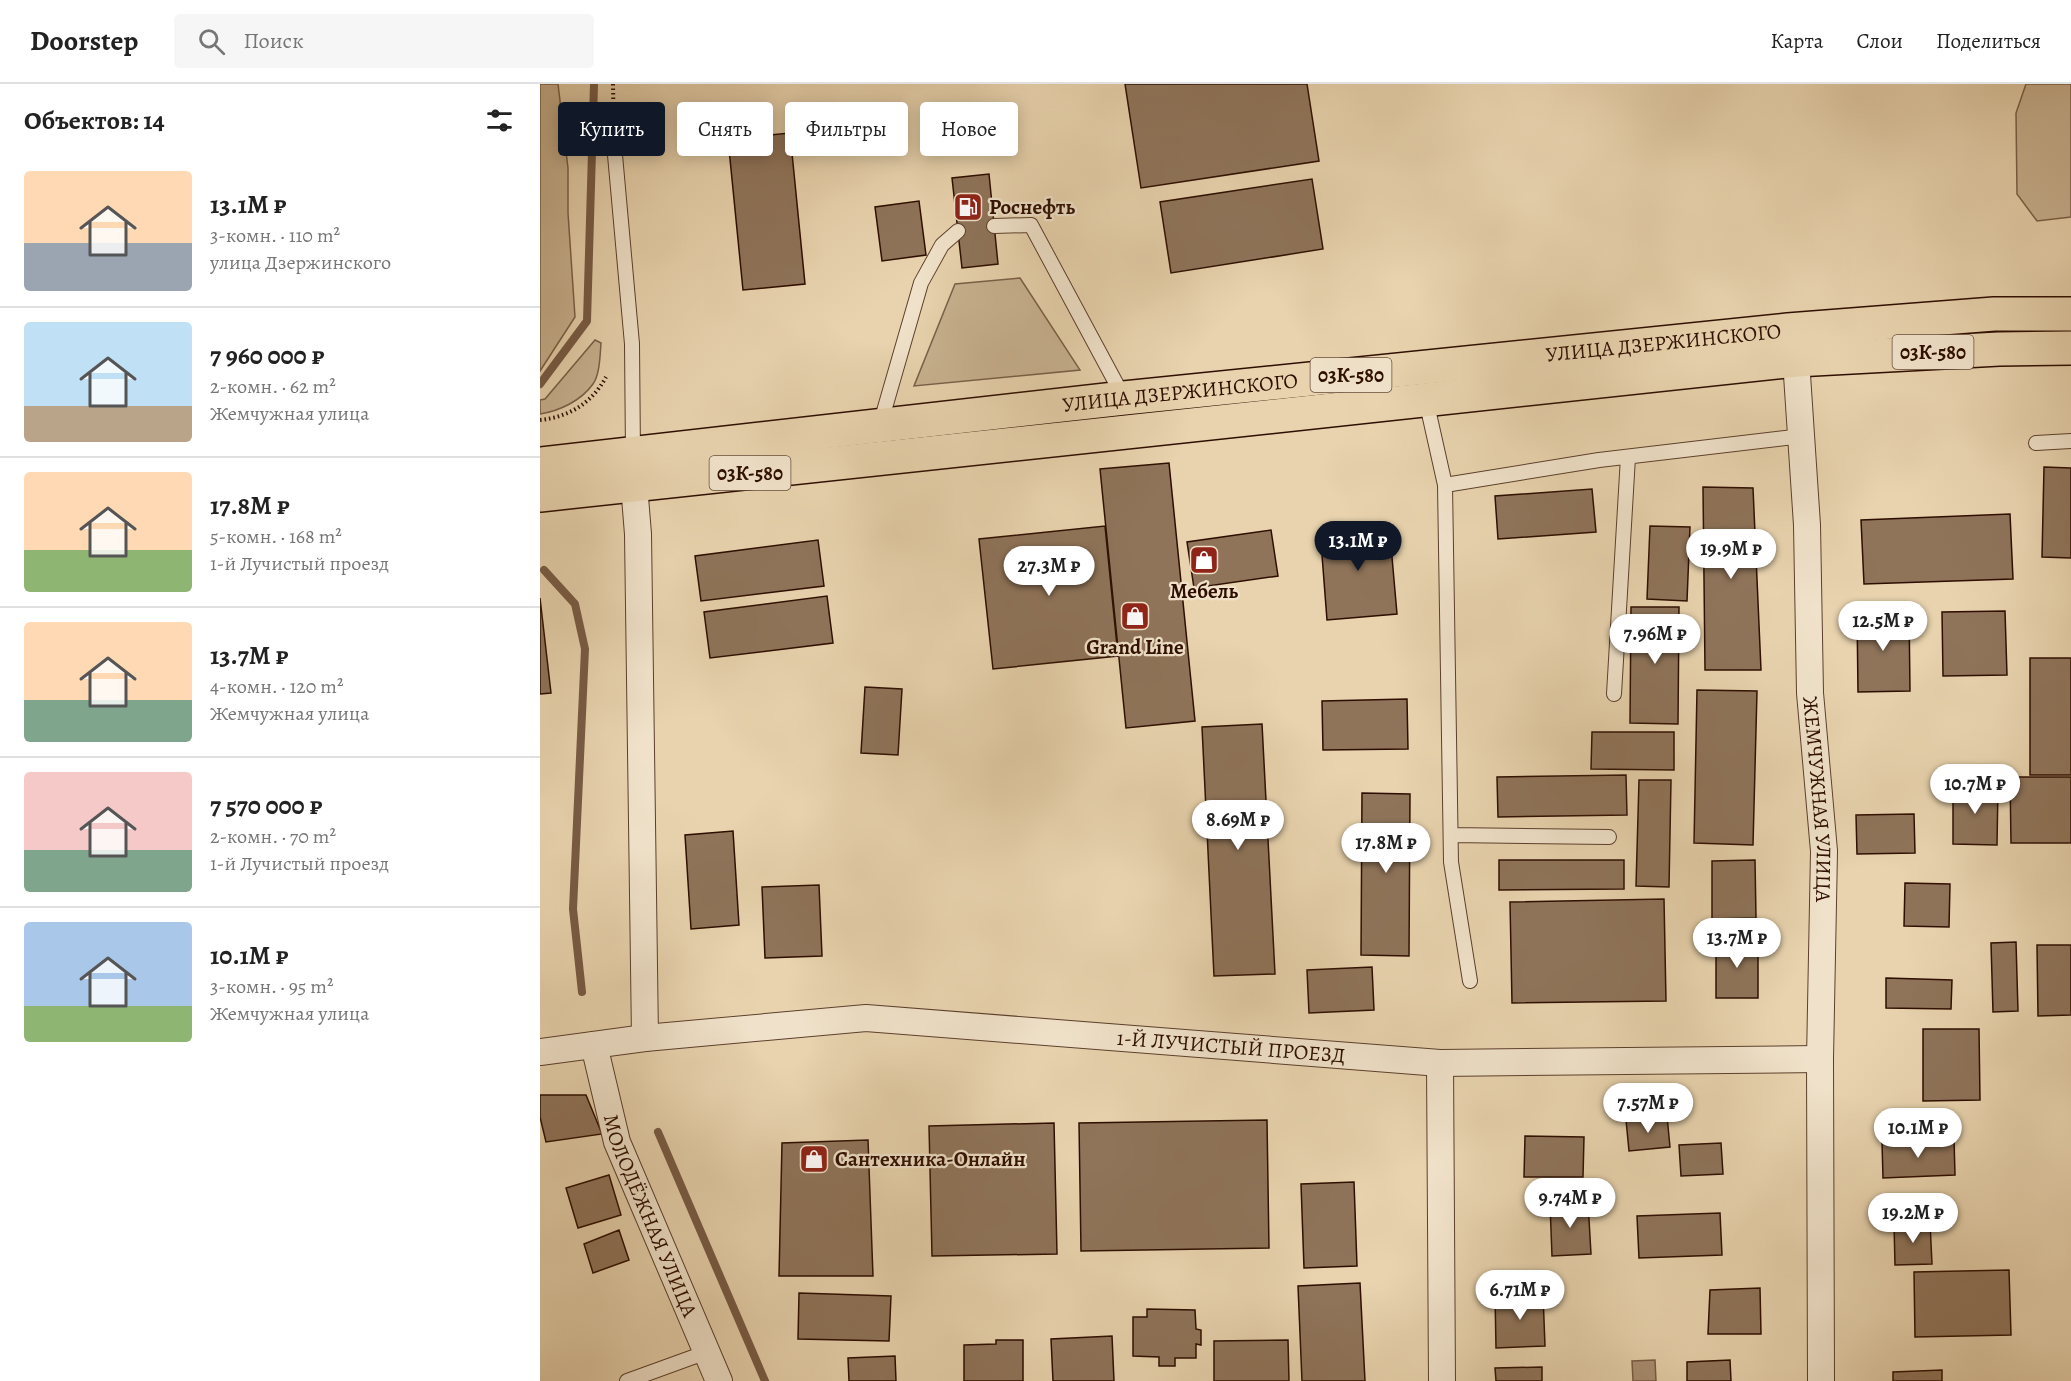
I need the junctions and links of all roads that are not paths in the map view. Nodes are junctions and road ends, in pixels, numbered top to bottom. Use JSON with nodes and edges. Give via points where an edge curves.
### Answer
{"nodes":[{"id":1,"x":615,"y":156,"type":"edge"},
{"id":2,"x":994,"y":226,"type":"dead end"},
{"id":3,"x":958,"y":231,"type":"dead end"},
{"id":4,"x":2071,"y":314,"type":"edge"},
{"id":5,"x":2071,"y":348,"type":"edge"},
{"id":6,"x":1796,"y":360,"type":"junction"},
{"id":7,"x":1124,"y":398,"type":"junction"},
{"id":8,"x":1428,"y":400,"type":"junction"},
{"id":9,"x":880,"y":425,"type":"junction"},
{"id":10,"x":1802,"y":436,"type":"junction"},
{"id":11,"x":2071,"y":441,"type":"edge"},
{"id":12,"x":2036,"y":443,"type":"dead end"},
{"id":13,"x":1628,"y":457,"type":"junction"},
{"id":14,"x":540,"y":464,"type":"edge"},
{"id":15,"x":633,"y":470,"type":"junction"},
{"id":16,"x":1445,"y":485,"type":"junction"},
{"id":17,"x":540,"y":495,"type":"edge"},
{"id":18,"x":1614,"y":694,"type":"dead end"},
{"id":19,"x":1451,"y":835,"type":"junction"},
{"id":20,"x":1609,"y":837,"type":"dead end"},
{"id":21,"x":1470,"y":981,"type":"dead end"},
{"id":22,"x":645,"y":1038,"type":"junction"},
{"id":23,"x":594,"y":1045,"type":"junction"},
{"id":24,"x":540,"y":1052,"type":"edge"},
{"id":25,"x":1820,"y":1059,"type":"junction"},
{"id":26,"x":1440,"y":1063,"type":"junction"},
{"id":27,"x":707,"y":1352,"type":"junction"},
{"id":28,"x":627,"y":1381,"type":"edge"},
{"id":29,"x":719,"y":1381,"type":"edge"},
{"id":30,"x":1442,"y":1381,"type":"edge"},
{"id":31,"x":1821,"y":1381,"type":"edge"}],
"edges":[{"from":1,"to":15,"type":"lane","via":[[632,344]]},
{"from":2,"to":7,"type":"lane","via":[[1031,225]]},
{"from":3,"to":9,"type":"lane","via":[[942,246],[921,283]]},
{"from":4,"to":7,"type":"main road","name":"УЛИЦА ДЗЕРЖИНСКОГО","number":"03К-580","via":[[1994,314],[1788,330]]},
{"from":5,"to":6,"type":"main road","name":"УЛИЦА ДЗЕРЖИНСКОГО","number":"03К-580"},
{"from":6,"to":8,"type":"main road","name":"УЛИЦА ДЗЕРЖИНСКОГО","number":"03К-580"},
{"from":6,"to":10,"type":"street","name":"ЖЕМЧУЖНАЯ УЛИЦА"},
{"from":7,"to":9,"type":"main road","name":"УЛИЦА ДЗЕРЖИНСКОГО","number":"03К-580"},
{"from":8,"to":15,"type":"main road","name":"УЛИЦА ДЗЕРЖИНСКОГО","number":"03К-580"},
{"from":8,"to":16,"type":"lane"},
{"from":9,"to":15,"type":"main road","name":"УЛИЦА ДЗЕРЖИНСКОГО","number":"03К-580"},
{"from":10,"to":13,"type":"lane"},
{"from":10,"to":25,"type":"street","name":"ЖЕМЧУЖНАЯ УЛИЦА","via":[[1808,525],[1810,693],[1824,851]]},
{"from":11,"to":12,"type":"lane"},
{"from":13,"to":16,"type":"lane"},
{"from":13,"to":18,"type":"lane"},
{"from":14,"to":15,"type":"main road","name":"УЛИЦА ДЗЕРЖИНСКОГО","number":"03К-580"},
{"from":15,"to":17,"type":"main road","name":"УЛИЦА ДЗЕРЖИНСКОГО","number":"03К-580"},
{"from":15,"to":22,"type":"street","via":[[638,546]]},
{"from":16,"to":19,"type":"lane"},
{"from":19,"to":20,"type":"lane"},
{"from":19,"to":21,"type":"lane","via":[[1451,862]]},
{"from":22,"to":23,"type":"street","name":"1-Й ЛУЧИСТЫЙ ПРОЕЗД"},
{"from":22,"to":26,"type":"street","name":"1-Й ЛУЧИСТЫЙ ПРОЕЗД","via":[[866,1018]]},
{"from":23,"to":24,"type":"street","name":"1-Й ЛУЧИСТЫЙ ПРОЕЗД"},
{"from":23,"to":27,"type":"street","name":"МОЛОДЁЖНАЯ УЛИЦА","via":[[617,1142]]},
{"from":25,"to":26,"type":"street","name":"1-Й ЛУЧИСТЫЙ ПРОЕЗД"},
{"from":25,"to":31,"type":"street","name":"ЖЕМЧУЖНАЯ УЛИЦА"},
{"from":26,"to":30,"type":"street"},
{"from":27,"to":28,"type":"lane"},
{"from":27,"to":29,"type":"street","name":"МОЛОДЁЖНАЯ УЛИЦА"}]}
